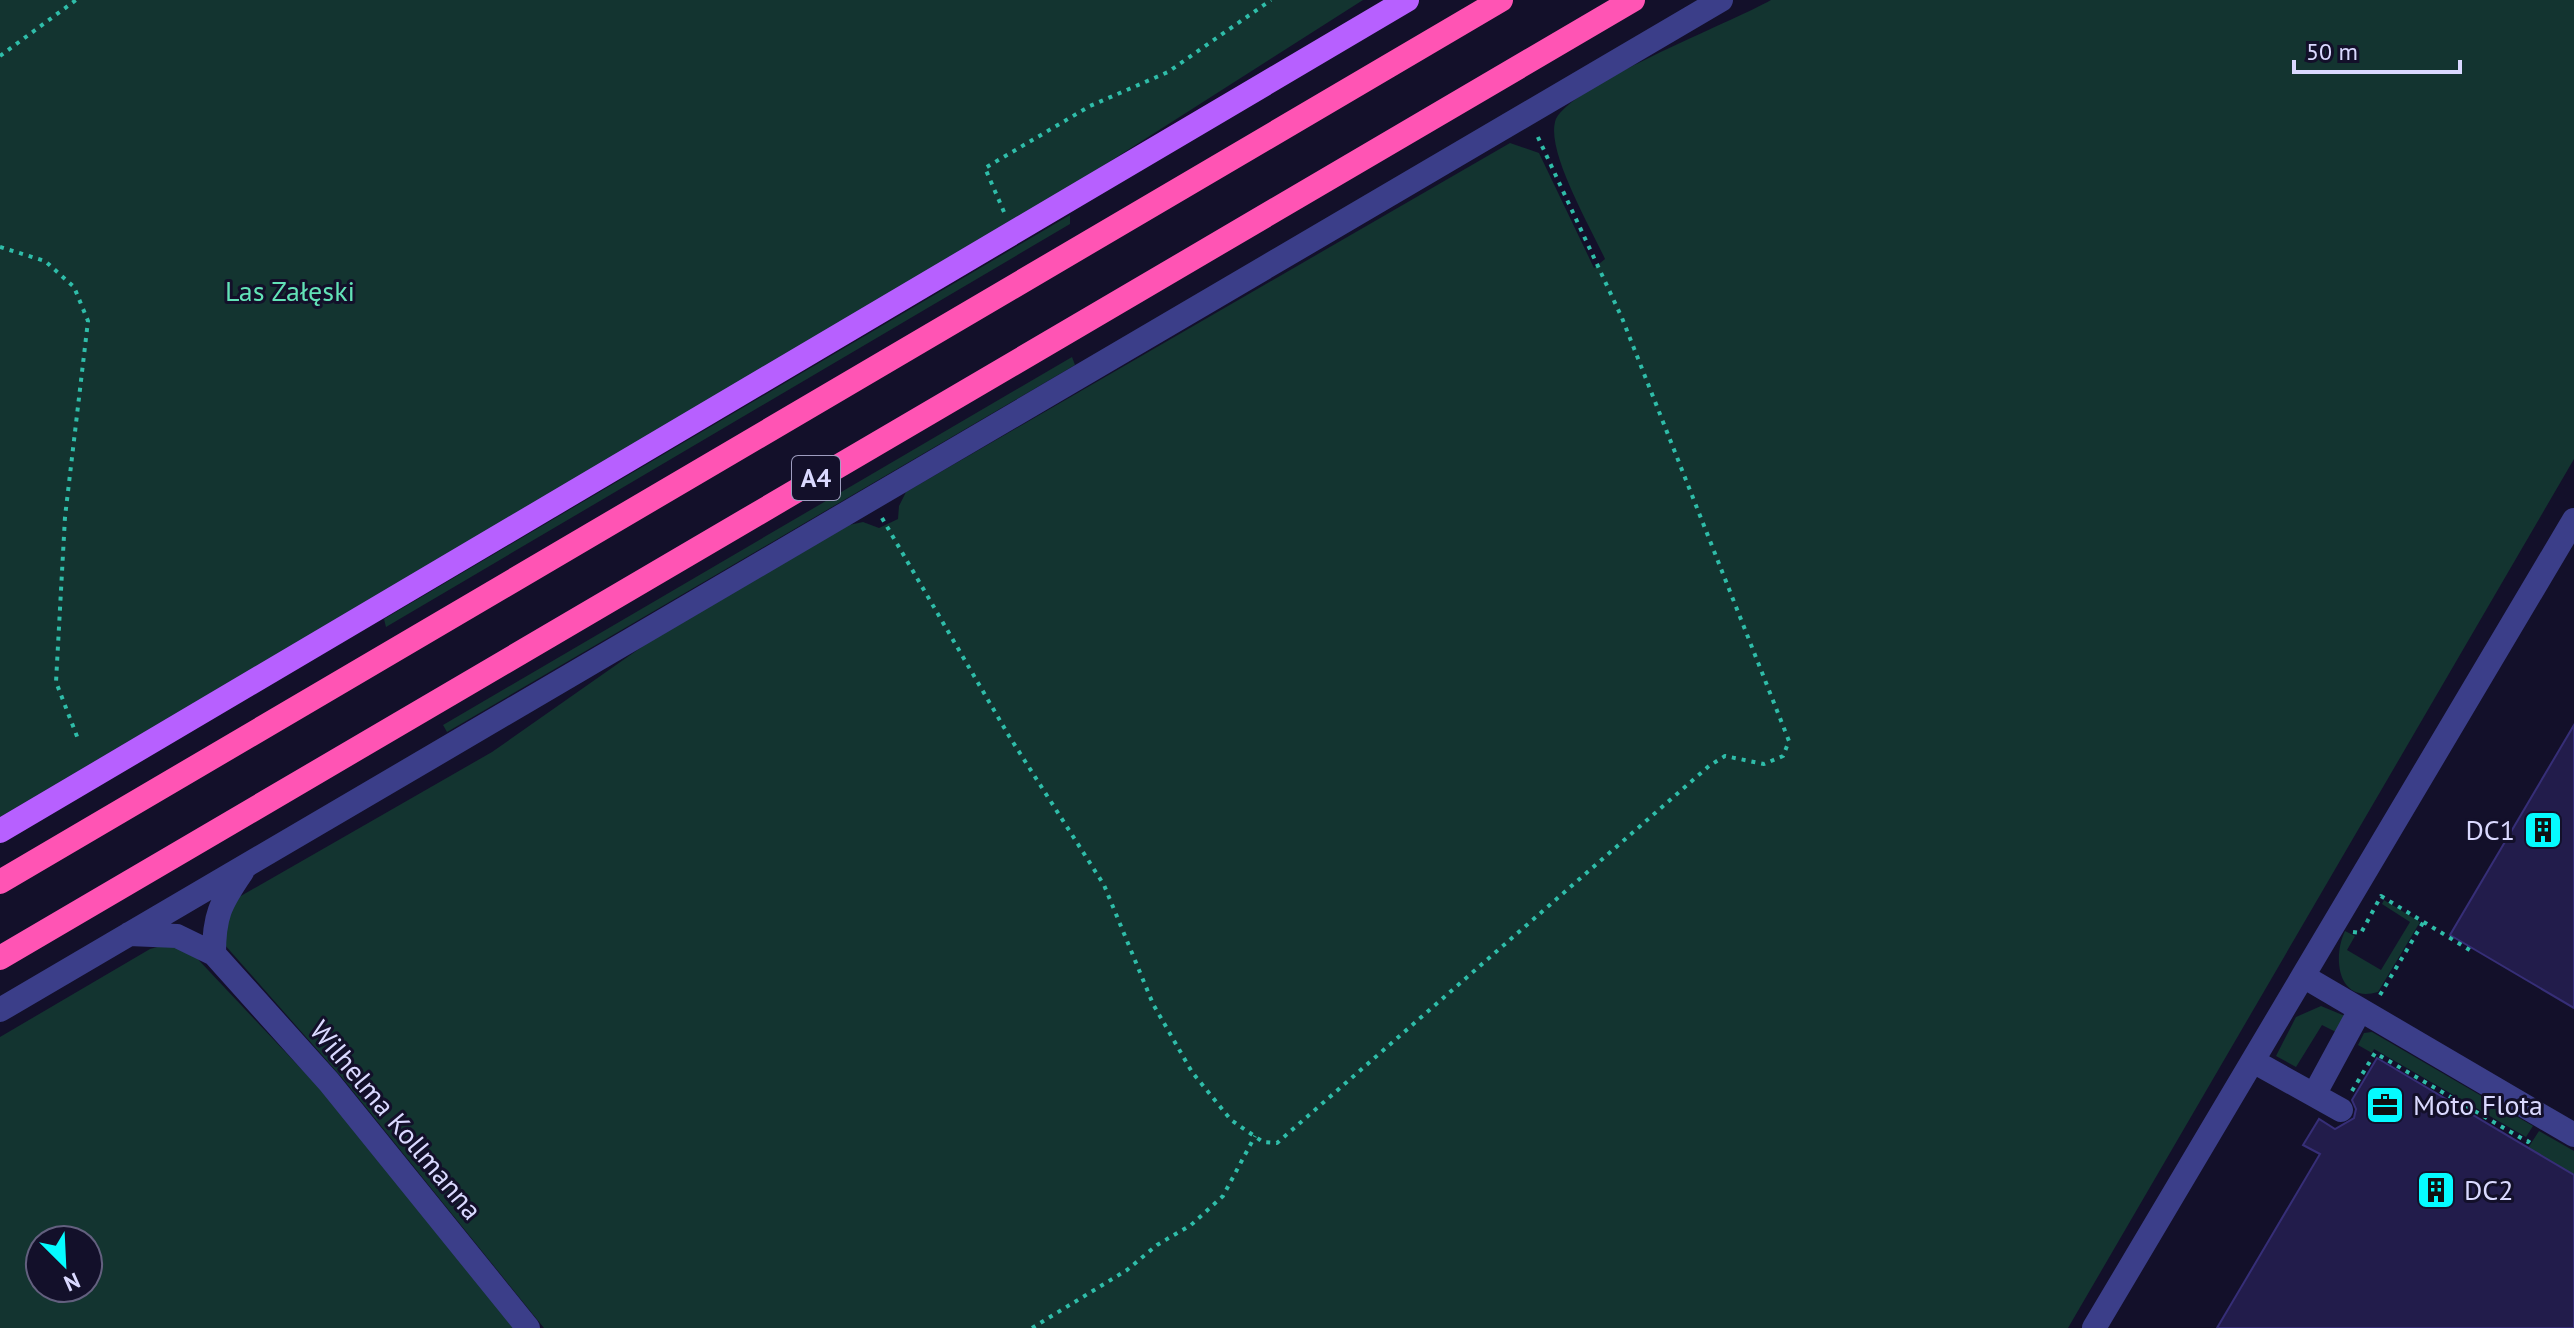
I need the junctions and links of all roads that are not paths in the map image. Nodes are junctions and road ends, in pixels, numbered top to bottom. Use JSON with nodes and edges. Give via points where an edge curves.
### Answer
{"nodes":[{"id":1,"x":1407,"y":0,"type":"edge"},
{"id":2,"x":1501,"y":0,"type":"edge"},
{"id":3,"x":1633,"y":0,"type":"edge"},
{"id":4,"x":1721,"y":0,"type":"edge"},
{"id":5,"x":2574,"y":520,"type":"edge"},
{"id":6,"x":0,"y":831,"type":"edge"},
{"id":7,"x":248,"y":864,"type":"junction"},
{"id":8,"x":0,"y":882,"type":"edge"},
{"id":9,"x":129,"y":934,"type":"junction"},
{"id":10,"x":214,"y":954,"type":"junction"},
{"id":11,"x":0,"y":958,"type":"edge"},
{"id":12,"x":2303,"y":976,"type":"junction"},
{"id":13,"x":2367,"y":1007,"type":"junction"},
{"id":14,"x":0,"y":1010,"type":"edge"},
{"id":15,"x":2253,"y":1061,"type":"junction"},
{"id":16,"x":2314,"y":1095,"type":"junction"},
{"id":17,"x":2341,"y":1110,"type":"road end"},
{"id":18,"x":2574,"y":1135,"type":"edge"},
{"id":19,"x":528,"y":1328,"type":"edge"},
{"id":20,"x":2094,"y":1328,"type":"edge"}],
"edges":[{"from":1,"to":6,"type":"main road"},
{"from":2,"to":8,"type":"highway","number":"A4"},
{"from":3,"to":11,"type":"highway","number":"A4"},
{"from":4,"to":7,"type":"street"},
{"from":5,"to":12,"type":"street"},
{"from":7,"to":9,"type":"street"},
{"from":7,"to":10,"type":"street","via":[[214,919]]},
{"from":9,"to":10,"type":"street","via":[[177,936]]},
{"from":9,"to":14,"type":"street"},
{"from":10,"to":19,"type":"street","name":"Wilhelma Kollmanna","via":[[329,1082]]},
{"from":12,"to":13,"type":"street"},
{"from":12,"to":15,"type":"street"},
{"from":13,"to":16,"type":"street"},
{"from":13,"to":18,"type":"street"},
{"from":15,"to":16,"type":"street"},
{"from":15,"to":20,"type":"street"},
{"from":16,"to":17,"type":"street"}]}
